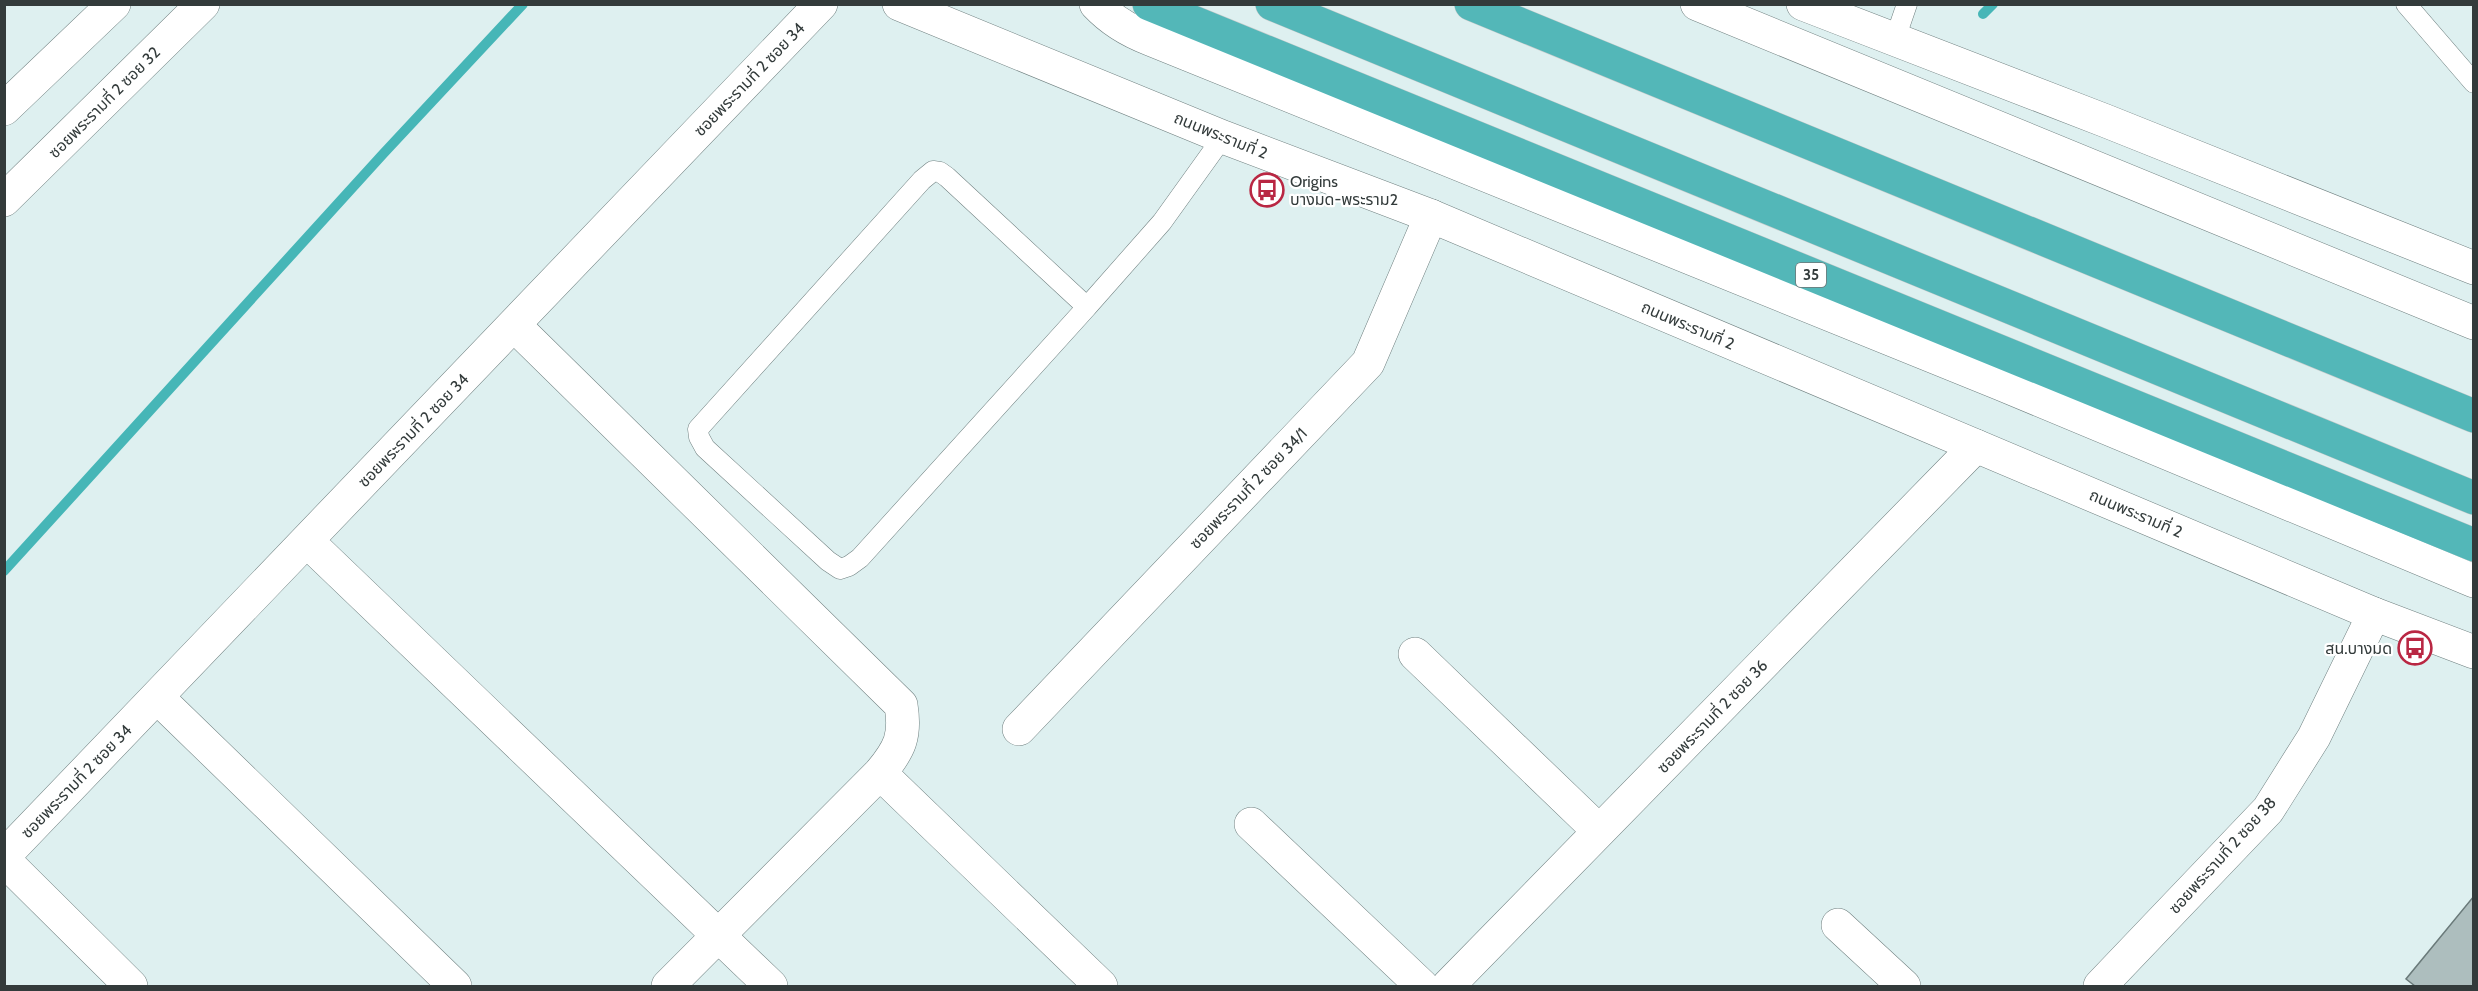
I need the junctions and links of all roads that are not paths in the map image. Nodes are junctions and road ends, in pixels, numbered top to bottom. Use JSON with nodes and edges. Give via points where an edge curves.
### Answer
{"nodes":[{"id":1,"x":114,"y":4,"type":"edge"},
{"id":2,"x":203,"y":4,"type":"edge"},
{"id":3,"x":821,"y":4,"type":"edge"},
{"id":4,"x":899,"y":4,"type":"edge"},
{"id":5,"x":1096,"y":4,"type":"edge"},
{"id":6,"x":1149,"y":4,"type":"edge"},
{"id":7,"x":1272,"y":4,"type":"edge"},
{"id":8,"x":1472,"y":4,"type":"edge"},
{"id":9,"x":1515,"y":4,"type":"edge"},
{"id":10,"x":1697,"y":4,"type":"edge"},
{"id":11,"x":1803,"y":4,"type":"edge"},
{"id":12,"x":1907,"y":4,"type":"edge"},
{"id":13,"x":2406,"y":4,"type":"edge"},
{"id":14,"x":1895,"y":39,"type":"junction"},
{"id":15,"x":2474,"y":83,"type":"edge"},
{"id":16,"x":4,"y":109,"type":"edge"},
{"id":17,"x":1223,"y":137,"type":"junction"},
{"id":18,"x":4,"y":200,"type":"edge"},
{"id":19,"x":1431,"y":216,"type":"junction"},
{"id":20,"x":2474,"y":268,"type":"edge"},
{"id":21,"x":1087,"y":307,"type":"junction"},
{"id":22,"x":2474,"y":323,"type":"edge"},
{"id":23,"x":514,"y":325,"type":"junction"},
{"id":24,"x":2474,"y":401,"type":"edge"},
{"id":25,"x":2474,"y":416,"type":"edge"},
{"id":26,"x":1976,"y":447,"type":"junction"},
{"id":27,"x":2474,"y":498,"type":"edge"},
{"id":28,"x":307,"y":541,"type":"junction"},
{"id":29,"x":2474,"y":546,"type":"edge"},
{"id":30,"x":2474,"y":581,"type":"edge"},
{"id":31,"x":2374,"y":614,"type":"junction"},
{"id":32,"x":2474,"y":652,"type":"edge"},
{"id":33,"x":1415,"y":654,"type":"dead end"},
{"id":34,"x":157,"y":697,"type":"junction"},
{"id":35,"x":1018,"y":729,"type":"dead end"},
{"id":36,"x":880,"y":773,"type":"junction"},
{"id":37,"x":1251,"y":824,"type":"dead end"},
{"id":38,"x":1599,"y":831,"type":"junction"},
{"id":39,"x":4,"y":858,"type":"edge"},
{"id":40,"x":1838,"y":925,"type":"dead end"},
{"id":41,"x":718,"y":936,"type":"junction"},
{"id":42,"x":131,"y":987,"type":"edge"},
{"id":43,"x":455,"y":987,"type":"edge"},
{"id":44,"x":668,"y":987,"type":"edge"},
{"id":45,"x":771,"y":987,"type":"edge"},
{"id":46,"x":1101,"y":987,"type":"edge"},
{"id":47,"x":1422,"y":987,"type":"edge"},
{"id":48,"x":1448,"y":987,"type":"edge"},
{"id":49,"x":1904,"y":987,"type":"edge"},
{"id":50,"x":2100,"y":987,"type":"edge"}],
"edges":[{"from":1,"to":16,"type":"street"},
{"from":2,"to":18,"type":"street","name":"ซอยพระรามที่ 2 ซอย 32"},
{"from":3,"to":23,"type":"street","name":"ซอยพระรามที่ 2 ซอย 34"},
{"from":4,"to":17,"type":"street","name":"ถนนพระรามที่ 2"},
{"from":5,"to":30,"type":"street","via":[[1126,29],[2001,384]]},
{"from":6,"to":29,"type":"highway","number":"35"},
{"from":7,"to":27,"type":"highway"},
{"from":8,"to":25,"type":"highway"},
{"from":9,"to":24,"type":"highway"},
{"from":10,"to":22,"type":"street"},
{"from":11,"to":14,"type":"street"},
{"from":12,"to":14,"type":"lane"},
{"from":13,"to":15,"type":"lane"},
{"from":14,"to":20,"type":"street"},
{"from":17,"to":19,"type":"street","name":"ถนนพระรามที่ 2"},
{"from":17,"to":21,"type":"lane","via":[[1162,222]]},
{"from":19,"to":26,"type":"street","name":"ถนนพระรามที่ 2"},
{"from":19,"to":35,"type":"street","name":"ซอยพระรามที่ 2 ซอย 34/1","via":[[1368,363]]},
{"from":21,"to":21,"type":"lane","via":[[849,566],[840,569],[828,561],[705,448],[699,437],[698,429],[704,421],[933,171],[947,177]]},
{"from":23,"to":28,"type":"street","name":"ซอยพระรามที่ 2 ซอย 34"},
{"from":23,"to":36,"type":"street","via":[[901,705],[904,726],[898,752]]},
{"from":26,"to":31,"type":"street","name":"ถนนพระรามที่ 2"},
{"from":26,"to":38,"type":"street","name":"ซอยพระรามที่ 2 ซอย 36"},
{"from":28,"to":34,"type":"street","name":"ซอยพระรามที่ 2 ซอย 34"},
{"from":28,"to":41,"type":"street"},
{"from":31,"to":32,"type":"street","name":"ถนนพระรามที่ 2"},
{"from":31,"to":50,"type":"street","name":"ซอยพระรามที่ 2 ซอย 38","via":[[2314,737],[2268,810]]},
{"from":33,"to":38,"type":"street"},
{"from":34,"to":39,"type":"street","name":"ซอยพระรามที่ 2 ซอย 34"},
{"from":34,"to":43,"type":"street"},
{"from":36,"to":41,"type":"street"},
{"from":36,"to":46,"type":"street"},
{"from":37,"to":47,"type":"street"},
{"from":38,"to":48,"type":"street","name":"ซอยพระรามที่ 2 ซอย 36"},
{"from":39,"to":42,"type":"street"},
{"from":40,"to":49,"type":"street"},
{"from":41,"to":44,"type":"street"},
{"from":41,"to":45,"type":"street"}]}
